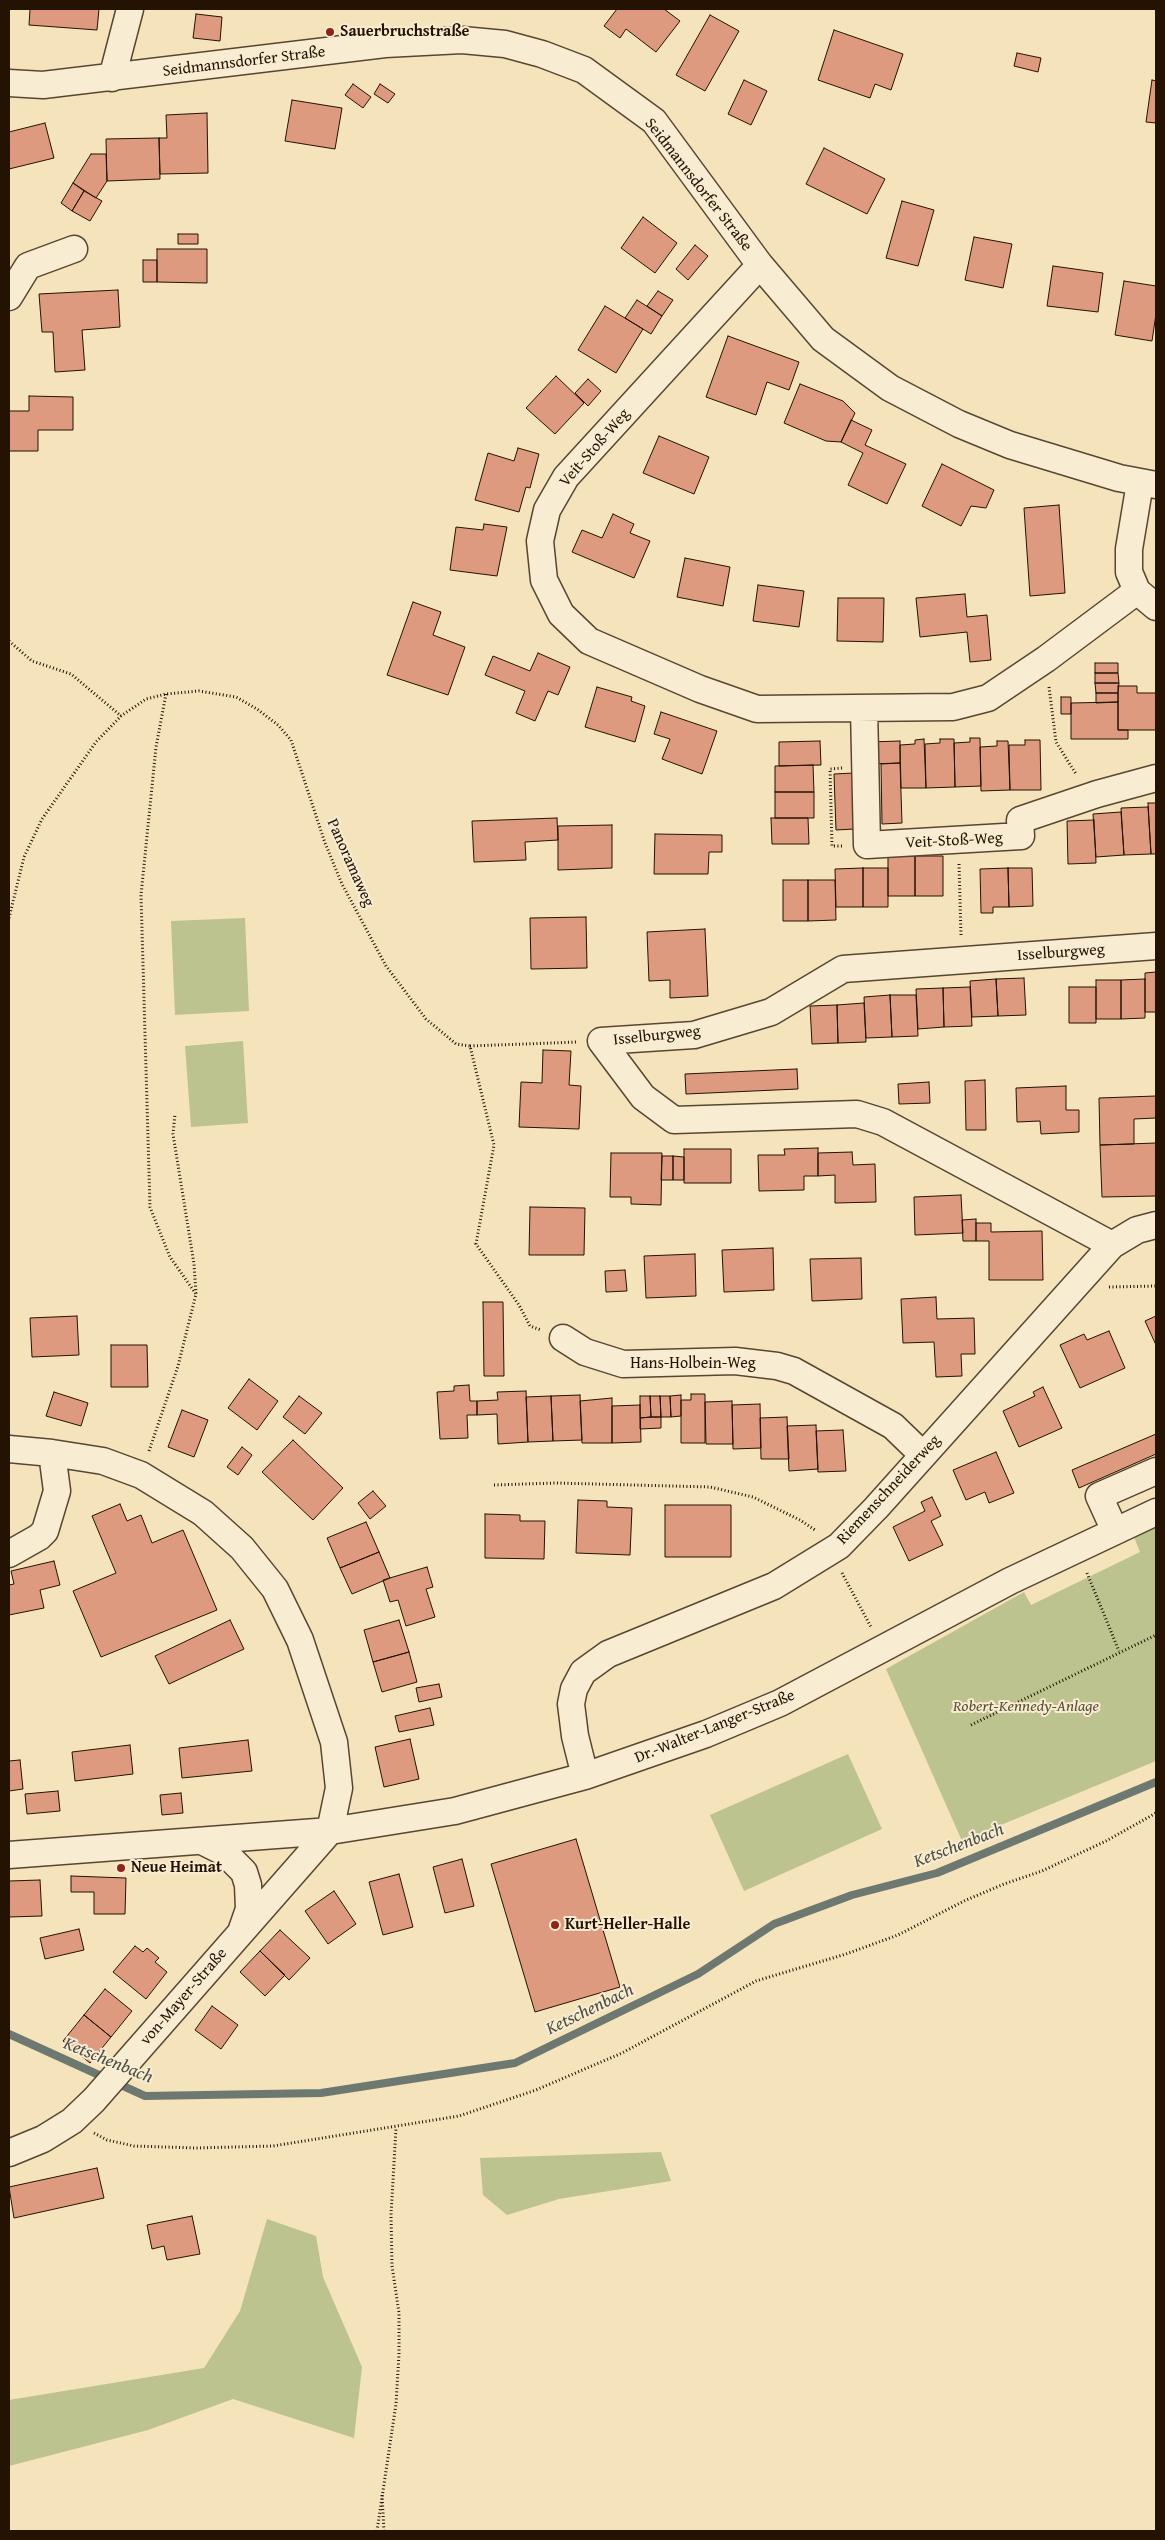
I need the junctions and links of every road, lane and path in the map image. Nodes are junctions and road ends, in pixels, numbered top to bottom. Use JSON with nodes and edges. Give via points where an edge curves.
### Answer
{"nodes":[{"id":1,"x":130,"y":9,"type":"edge"},
{"id":2,"x":112,"y":78,"type":"junction"},
{"id":3,"x":9,"y":83,"type":"edge"},
{"id":4,"x":74,"y":249,"type":"dead end"},
{"id":5,"x":760,"y":265,"type":"junction"},
{"id":6,"x":9,"y":298,"type":"edge"},
{"id":7,"x":1148,"y":484,"type":"edge"},
{"id":8,"x":1147,"y":599,"type":"edge"},
{"id":9,"x":9,"y":641,"type":"edge"},
{"id":10,"x":1046,"y":659,"type":"junction"},
{"id":11,"x":166,"y":694,"type":"junction"},
{"id":12,"x":864,"y":708,"type":"junction"},
{"id":13,"x":122,"y":716,"type":"junction"},
{"id":14,"x":1156,"y":778,"type":"edge"},
{"id":15,"x":1097,"y":794,"type":"junction"},
{"id":16,"x":959,"y":842,"type":"junction"},
{"id":17,"x":9,"y":918,"type":"edge"},
{"id":18,"x":1156,"y":946,"type":"edge"},
{"id":19,"x":961,"y":961,"type":"junction"},
{"id":20,"x":601,"y":1041,"type":"junction"},
{"id":21,"x":470,"y":1046,"type":"junction"},
{"id":22,"x":175,"y":1114,"type":"dead end"},
{"id":23,"x":1156,"y":1225,"type":"edge"},
{"id":24,"x":1112,"y":1245,"type":"junction"},
{"id":25,"x":1156,"y":1286,"type":"edge"},
{"id":26,"x":1073,"y":1288,"type":"junction"},
{"id":27,"x":196,"y":1294,"type":"junction"},
{"id":28,"x":563,"y":1338,"type":"joint"},
{"id":29,"x":9,"y":1449,"type":"edge"},
{"id":30,"x":52,"y":1452,"type":"junction"},
{"id":31,"x":922,"y":1454,"type":"junction"},
{"id":32,"x":1156,"y":1470,"type":"edge"},
{"id":33,"x":141,"y":1475,"type":"junction"},
{"id":34,"x":494,"y":1484,"type":"dead end"},
{"id":35,"x":1156,"y":1512,"type":"edge"},
{"id":36,"x":1115,"y":1531,"type":"junction"},
{"id":37,"x":839,"y":1546,"type":"junction"},
{"id":38,"x":1076,"y":1550,"type":"junction"},
{"id":39,"x":9,"y":1554,"type":"edge"},
{"id":40,"x":847,"y":1579,"type":"dead end"},
{"id":41,"x":868,"y":1620,"type":"dead end"},
{"id":42,"x":1156,"y":1635,"type":"edge"},
{"id":43,"x":1119,"y":1651,"type":"junction"},
{"id":44,"x":971,"y":1725,"type":"dead end"},
{"id":45,"x":585,"y":1776,"type":"junction"},
{"id":46,"x":1156,"y":1813,"type":"edge"},
{"id":47,"x":330,"y":1831,"type":"junction"},
{"id":48,"x":202,"y":1841,"type":"junction"},
{"id":49,"x":9,"y":1855,"type":"edge"},
{"id":50,"x":242,"y":1930,"type":"junction"},
{"id":51,"x":72,"y":2121,"type":"junction"},
{"id":52,"x":396,"y":2128,"type":"junction"},
{"id":53,"x":9,"y":2153,"type":"edge"},
{"id":54,"x":382,"y":2487,"type":"junction"},
{"id":55,"x":377,"y":2531,"type":"edge"},
{"id":56,"x":384,"y":2531,"type":"edge"}],
"edges":[{"from":1,"to":2,"type":"street"},
{"from":2,"to":3,"type":"street","name":"Seidmannsdorfer Straße","via":[[43,85]]},
{"from":2,"to":5,"type":"street","name":"Seidmannsdorfer Straße","via":[[385,44],[462,40],[505,44],[542,54],[584,70],[654,121]]},
{"from":4,"to":6,"type":"street","via":[[28,266]]},
{"from":5,"to":7,"type":"street","name":"Seidmannsdorfer Straße","via":[[823,339],[890,388],[959,424],[1010,445]]},
{"from":5,"to":12,"type":"street","name":"Veit-Stoß-Weg","via":[[566,477],[547,510],[540,541],[544,580],[561,614],[590,640],[700,689],[757,709]]},
{"from":7,"to":8,"type":"street","via":[[1129,549],[1129,572]]},
{"from":8,"to":10,"type":"street","name":"Veit-Stoß-Weg"},
{"from":9,"to":13,"type":"path","via":[[32,660],[71,674]]},
{"from":10,"to":12,"type":"street","name":"Veit-Stoß-Weg","via":[[988,698],[953,707]]},
{"from":10,"to":15,"type":"path","via":[[1056,742],[1074,772]]},
{"from":11,"to":13,"type":"path","name":"Panoramaweg","via":[[146,699]]},
{"from":11,"to":21,"type":"path","name":"Panoramaweg","via":[[199,691],[236,697],[278,725],[291,740],[342,884],[386,966],[426,1020],[456,1044]]},
{"from":11,"to":27,"type":"path","via":[[154,767],[142,895],[150,1207],[170,1257]]},
{"from":12,"to":16,"type":"street","name":"Veit-Stoß-Weg","via":[[867,845]]},
{"from":13,"to":17,"type":"path","name":"Panoramaweg","via":[[96,742],[42,819],[24,857]]},
{"from":14,"to":15,"type":"street","name":"Veit-Stoß-Weg"},
{"from":15,"to":16,"type":"street","name":"Veit-Stoß-Weg","via":[[1020,820],[1020,836]]},
{"from":16,"to":19,"type":"path"},
{"from":18,"to":19,"type":"street","name":"Isselburgweg"},
{"from":19,"to":20,"type":"street","name":"Isselburgweg","via":[[843,969],[771,1012],[694,1035]]},
{"from":20,"to":21,"type":"path"},
{"from":20,"to":24,"type":"street","name":"Isselburgweg","via":[[643,1097],[674,1120],[857,1114],[883,1122]]},
{"from":21,"to":28,"type":"path","via":[[494,1145],[476,1244],[530,1326]]},
{"from":22,"to":27,"type":"path","via":[[173,1134]]},
{"from":23,"to":24,"type":"street","name":"Riemenschneiderweg","via":[[1137,1230]]},
{"from":24,"to":26,"type":"street","name":"Riemenschneiderweg"},
{"from":25,"to":26,"type":"path"},
{"from":26,"to":31,"type":"street","name":"Riemenschneiderweg"},
{"from":27,"to":33,"type":"path","via":[[178,1366]]},
{"from":28,"to":31,"type":"street","name":"Hans-Holbein-Weg","via":[[585,1352],[623,1364],[735,1361],[794,1371],[893,1426]]},
{"from":29,"to":30,"type":"street"},
{"from":30,"to":33,"type":"street","via":[[103,1461]]},
{"from":30,"to":39,"type":"street","via":[[57,1491],[45,1531]]},
{"from":31,"to":37,"type":"street","name":"Riemenschneiderweg"},
{"from":32,"to":36,"type":"street","via":[[1099,1496]]},
{"from":33,"to":47,"type":"street","via":[[203,1513],[242,1548],[275,1589],[300,1640],[334,1742],[339,1788]]},
{"from":34,"to":37,"type":"path","via":[[710,1487],[753,1497],[800,1520]]},
{"from":35,"to":36,"type":"street","name":"Dr.-Walter-Langer-Straße"},
{"from":36,"to":38,"type":"street","name":"Dr.-Walter-Langer-Straße"},
{"from":37,"to":45,"type":"street","name":"Riemenschneiderweg","via":[[774,1586],[608,1654],[583,1672],[571,1704]]},
{"from":38,"to":43,"type":"path"},
{"from":38,"to":45,"type":"street","name":"Dr.-Walter-Langer-Straße","via":[[780,1703],[706,1734]]},
{"from":40,"to":41,"type":"path"},
{"from":42,"to":43,"type":"path"},
{"from":43,"to":44,"type":"path"},
{"from":45,"to":47,"type":"street","name":"Dr.-Walter-Langer-Straße","via":[[455,1811]]},
{"from":46,"to":52,"type":"path","via":[[1106,1841],[1042,1871],[964,1901],[898,1935],[756,1981],[622,2053],[536,2090],[459,2116]]},
{"from":47,"to":48,"type":"street"},
{"from":47,"to":50,"type":"street","name":"von-Mayer-Straße"},
{"from":48,"to":49,"type":"street"},
{"from":48,"to":50,"type":"street","name":"von-Mayer-Straße","via":[[224,1852],[244,1872],[249,1909]]},
{"from":50,"to":51,"type":"street","name":"von-Mayer-Straße","via":[[119,2073]]},
{"from":51,"to":52,"type":"path","via":[[106,2140],[134,2146],[196,2148],[273,2146]]},
{"from":51,"to":53,"type":"street","name":"von-Mayer-Straße","via":[[43,2139]]},
{"from":52,"to":54,"type":"path","via":[[391,2215],[399,2354],[396,2404]]},
{"from":54,"to":55,"type":"path"},
{"from":54,"to":56,"type":"path"}]}
